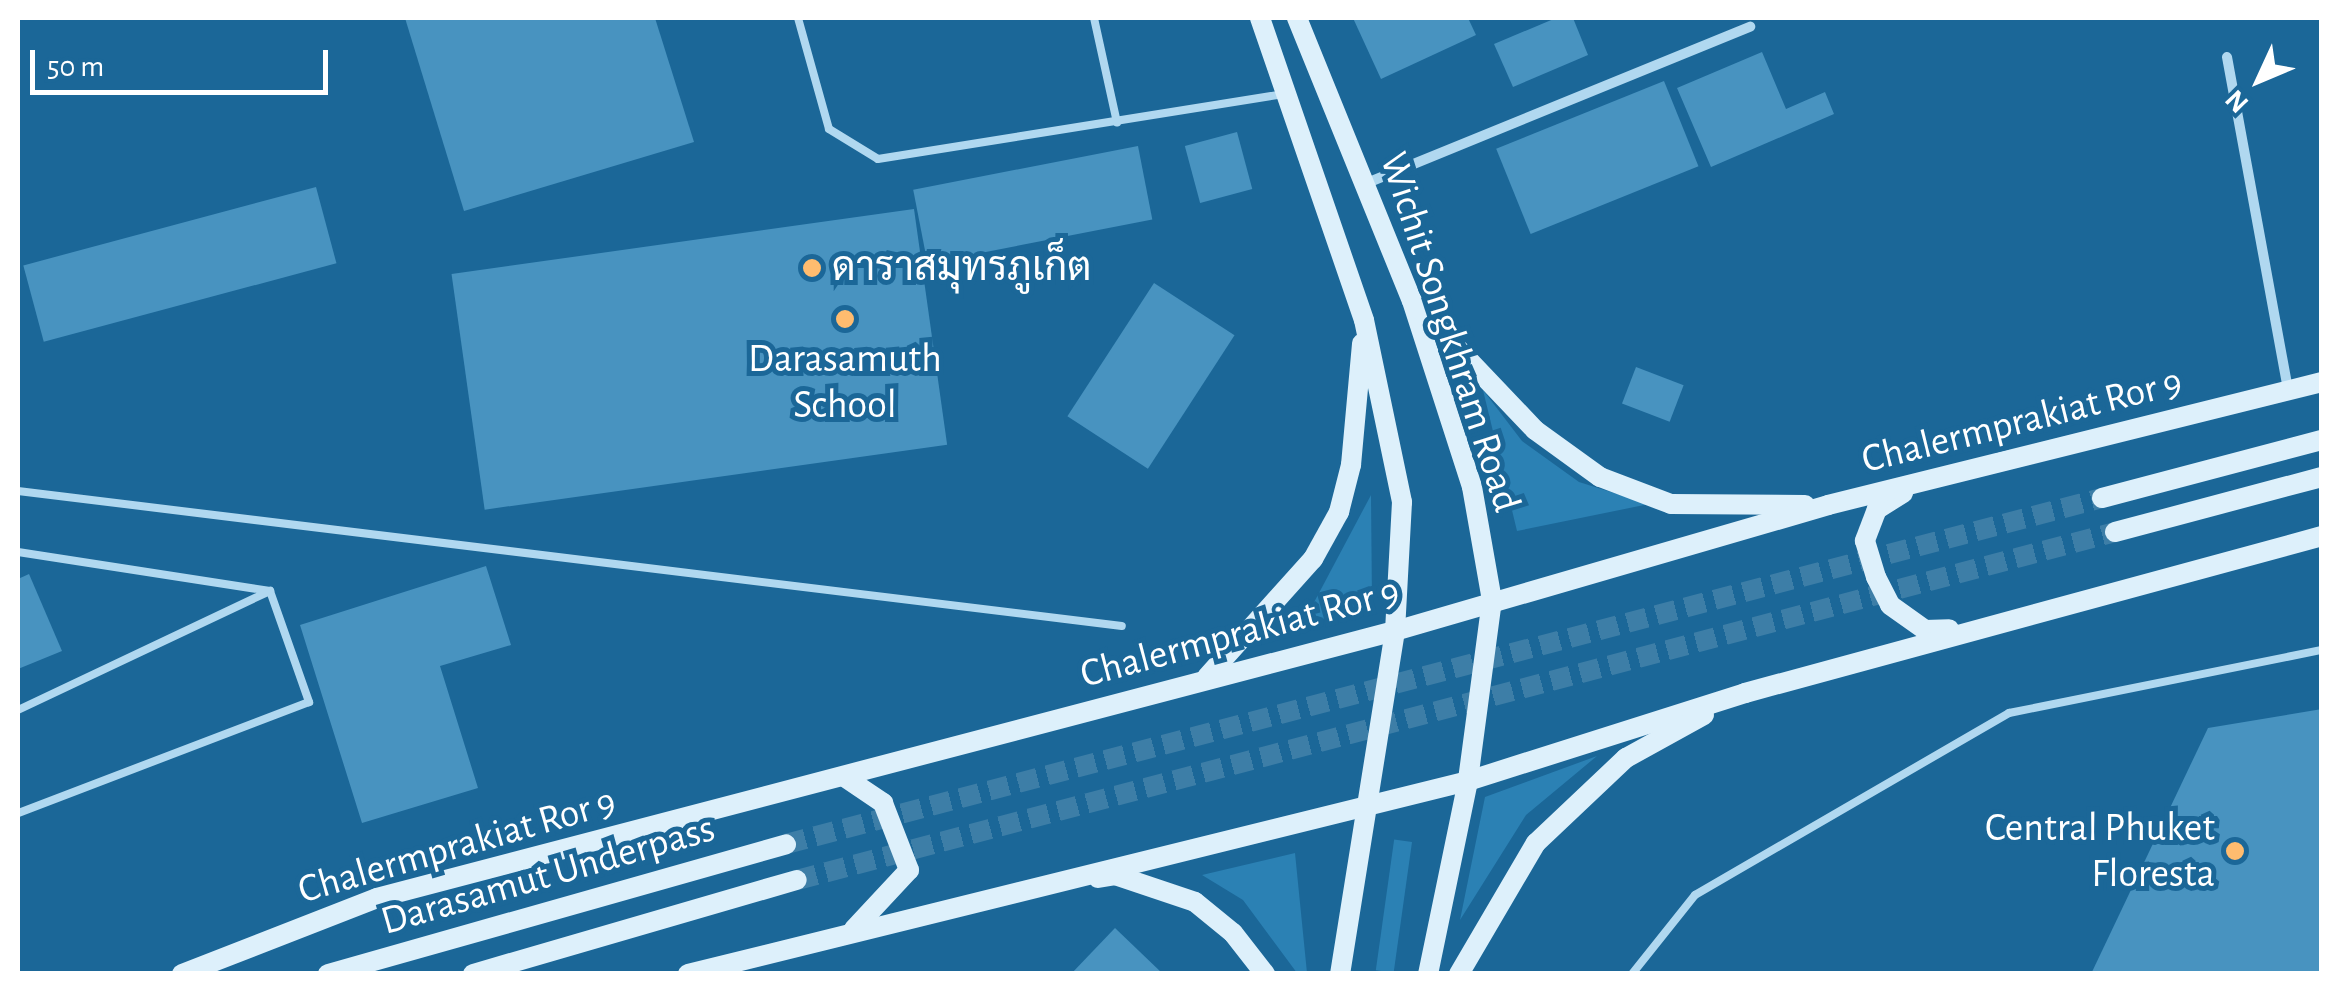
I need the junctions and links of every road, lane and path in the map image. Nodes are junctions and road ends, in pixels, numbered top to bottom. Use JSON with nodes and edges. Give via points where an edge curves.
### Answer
{"nodes":[{"id":1,"x":798,"y":18,"type":"edge"},
{"id":2,"x":1094,"y":18,"type":"edge"},
{"id":3,"x":1260,"y":18,"type":"edge"},
{"id":4,"x":1298,"y":18,"type":"edge"},
{"id":5,"x":1750,"y":26,"type":"dead end"},
{"id":6,"x":2227,"y":56,"type":"dead end"},
{"id":7,"x":1282,"y":94,"type":"junction"},
{"id":8,"x":1116,"y":122,"type":"junction"},
{"id":9,"x":1367,"y":183,"type":"junction"},
{"id":10,"x":1412,"y":301,"type":"junction"},
{"id":11,"x":1364,"y":320,"type":"junction"},
{"id":12,"x":2322,"y":382,"type":"edge"},
{"id":13,"x":2288,"y":392,"type":"junction"},
{"id":14,"x":2322,"y":440,"type":"edge"},
{"id":15,"x":2322,"y":477,"type":"edge"},
{"id":16,"x":1926,"y":480,"type":"junction"},
{"id":17,"x":18,"y":490,"type":"edge"},
{"id":18,"x":2102,"y":498,"type":"tunnel mouth"},
{"id":19,"x":1828,"y":505,"type":"junction"},
{"id":20,"x":2114,"y":532,"type":"tunnel mouth"},
{"id":21,"x":2322,"y":536,"type":"edge"},
{"id":22,"x":18,"y":552,"type":"edge"},
{"id":23,"x":270,"y":591,"type":"junction"},
{"id":24,"x":1492,"y":600,"type":"junction"},
{"id":25,"x":1122,"y":626,"type":"dead end"},
{"id":26,"x":1982,"y":629,"type":"junction"},
{"id":27,"x":1395,"y":631,"type":"junction"},
{"id":28,"x":2322,"y":650,"type":"edge"},
{"id":29,"x":1207,"y":677,"type":"junction"},
{"id":30,"x":1745,"y":693,"type":"junction"},
{"id":31,"x":18,"y":710,"type":"edge"},
{"id":32,"x":846,"y":778,"type":"junction"},
{"id":33,"x":1468,"y":781,"type":"junction"},
{"id":34,"x":1362,"y":806,"type":"junction"},
{"id":35,"x":18,"y":813,"type":"edge"},
{"id":36,"x":786,"y":844,"type":"tunnel mouth"},
{"id":37,"x":796,"y":880,"type":"tunnel mouth"},
{"id":38,"x":961,"y":903,"type":"junction"},
{"id":39,"x":852,"y":931,"type":"junction"},
{"id":40,"x":182,"y":974,"type":"edge"},
{"id":41,"x":328,"y":974,"type":"edge"},
{"id":42,"x":473,"y":974,"type":"edge"},
{"id":43,"x":688,"y":974,"type":"edge"},
{"id":44,"x":1265,"y":974,"type":"edge"},
{"id":45,"x":1340,"y":974,"type":"edge"},
{"id":46,"x":1428,"y":974,"type":"edge"},
{"id":47,"x":1459,"y":974,"type":"edge"},
{"id":48,"x":1632,"y":974,"type":"edge"}],
"edges":[{"from":1,"to":8,"type":"lane","via":[[829,129],[859,153],[900,160]]},
{"from":2,"to":8,"type":"lane"},
{"from":3,"to":7,"type":"main road","name":"Wichit Songkhram Road"},
{"from":4,"to":9,"type":"main road","name":"Wichit Songkhram Road"},
{"from":5,"to":9,"type":"street"},
{"from":6,"to":13,"type":"street"},
{"from":7,"to":8,"type":"lane"},
{"from":7,"to":11,"type":"main road","name":"Wichit Songkhram Road"},
{"from":9,"to":10,"type":"main road","name":"Wichit Songkhram Road"},
{"from":10,"to":19,"type":"main road","via":[[1535,430],[1600,477],[1671,504]]},
{"from":10,"to":24,"type":"main road","name":"Wichit Songkhram Road","via":[[1472,487]]},
{"from":11,"to":27,"type":"main road","name":"Wichit Songkhram Road","via":[[1402,502]]},
{"from":11,"to":29,"type":"main road","via":[[1351,464],[1339,512],[1313,559]]},
{"from":12,"to":13,"type":"main road","name":"Chalermprakiat Ror 9"},
{"from":13,"to":16,"type":"main road","name":"Chalermprakiat Ror 9"},
{"from":14,"to":18,"type":"main road"},
{"from":15,"to":20,"type":"main road"},
{"from":16,"to":19,"type":"main road","name":"Chalermprakiat Ror 9"},
{"from":16,"to":26,"type":"main road","via":[[1877,509],[1865,541],[1876,577],[1890,605],[1925,630]]},
{"from":17,"to":25,"type":"lane"},
{"from":19,"to":24,"type":"main road","name":"Chalermprakiat Ror 9"},
{"from":21,"to":26,"type":"main road"},
{"from":22,"to":23,"type":"lane"},
{"from":23,"to":31,"type":"lane"},
{"from":23,"to":35,"type":"lane","via":[[310,702]]},
{"from":24,"to":27,"type":"main road","name":"Chalermprakiat Ror 9"},
{"from":24,"to":33,"type":"main road","name":"Wichit Songkhram Road"},
{"from":26,"to":30,"type":"main road"},
{"from":27,"to":29,"type":"main road","name":"Chalermprakiat Ror 9"},
{"from":27,"to":34,"type":"main road","name":"Wichit Songkhram Road"},
{"from":28,"to":48,"type":"lane","via":[[2009,713],[1695,895]]},
{"from":29,"to":32,"type":"main road","name":"Chalermprakiat Ror 9"},
{"from":30,"to":33,"type":"main road"},
{"from":30,"to":47,"type":"main road","via":[[1626,758],[1536,843]]},
{"from":32,"to":39,"type":"main road","via":[[883,803],[909,870]]},
{"from":32,"to":40,"type":"main road","name":"Chalermprakiat Ror 9","via":[[377,898]]},
{"from":33,"to":34,"type":"main road"},
{"from":33,"to":46,"type":"main road","name":"Wichit Songkhram Road"},
{"from":34,"to":38,"type":"main road"},
{"from":34,"to":45,"type":"main road","name":"Wichit Songkhram Road"},
{"from":36,"to":41,"type":"main road","name":"Darasamut Underpass"},
{"from":37,"to":42,"type":"main road","name":"Darasamut Underpass"},
{"from":38,"to":39,"type":"main road"},
{"from":38,"to":44,"type":"main road","via":[[1116,874],[1195,902],[1233,933]]},
{"from":39,"to":43,"type":"main road"}]}
